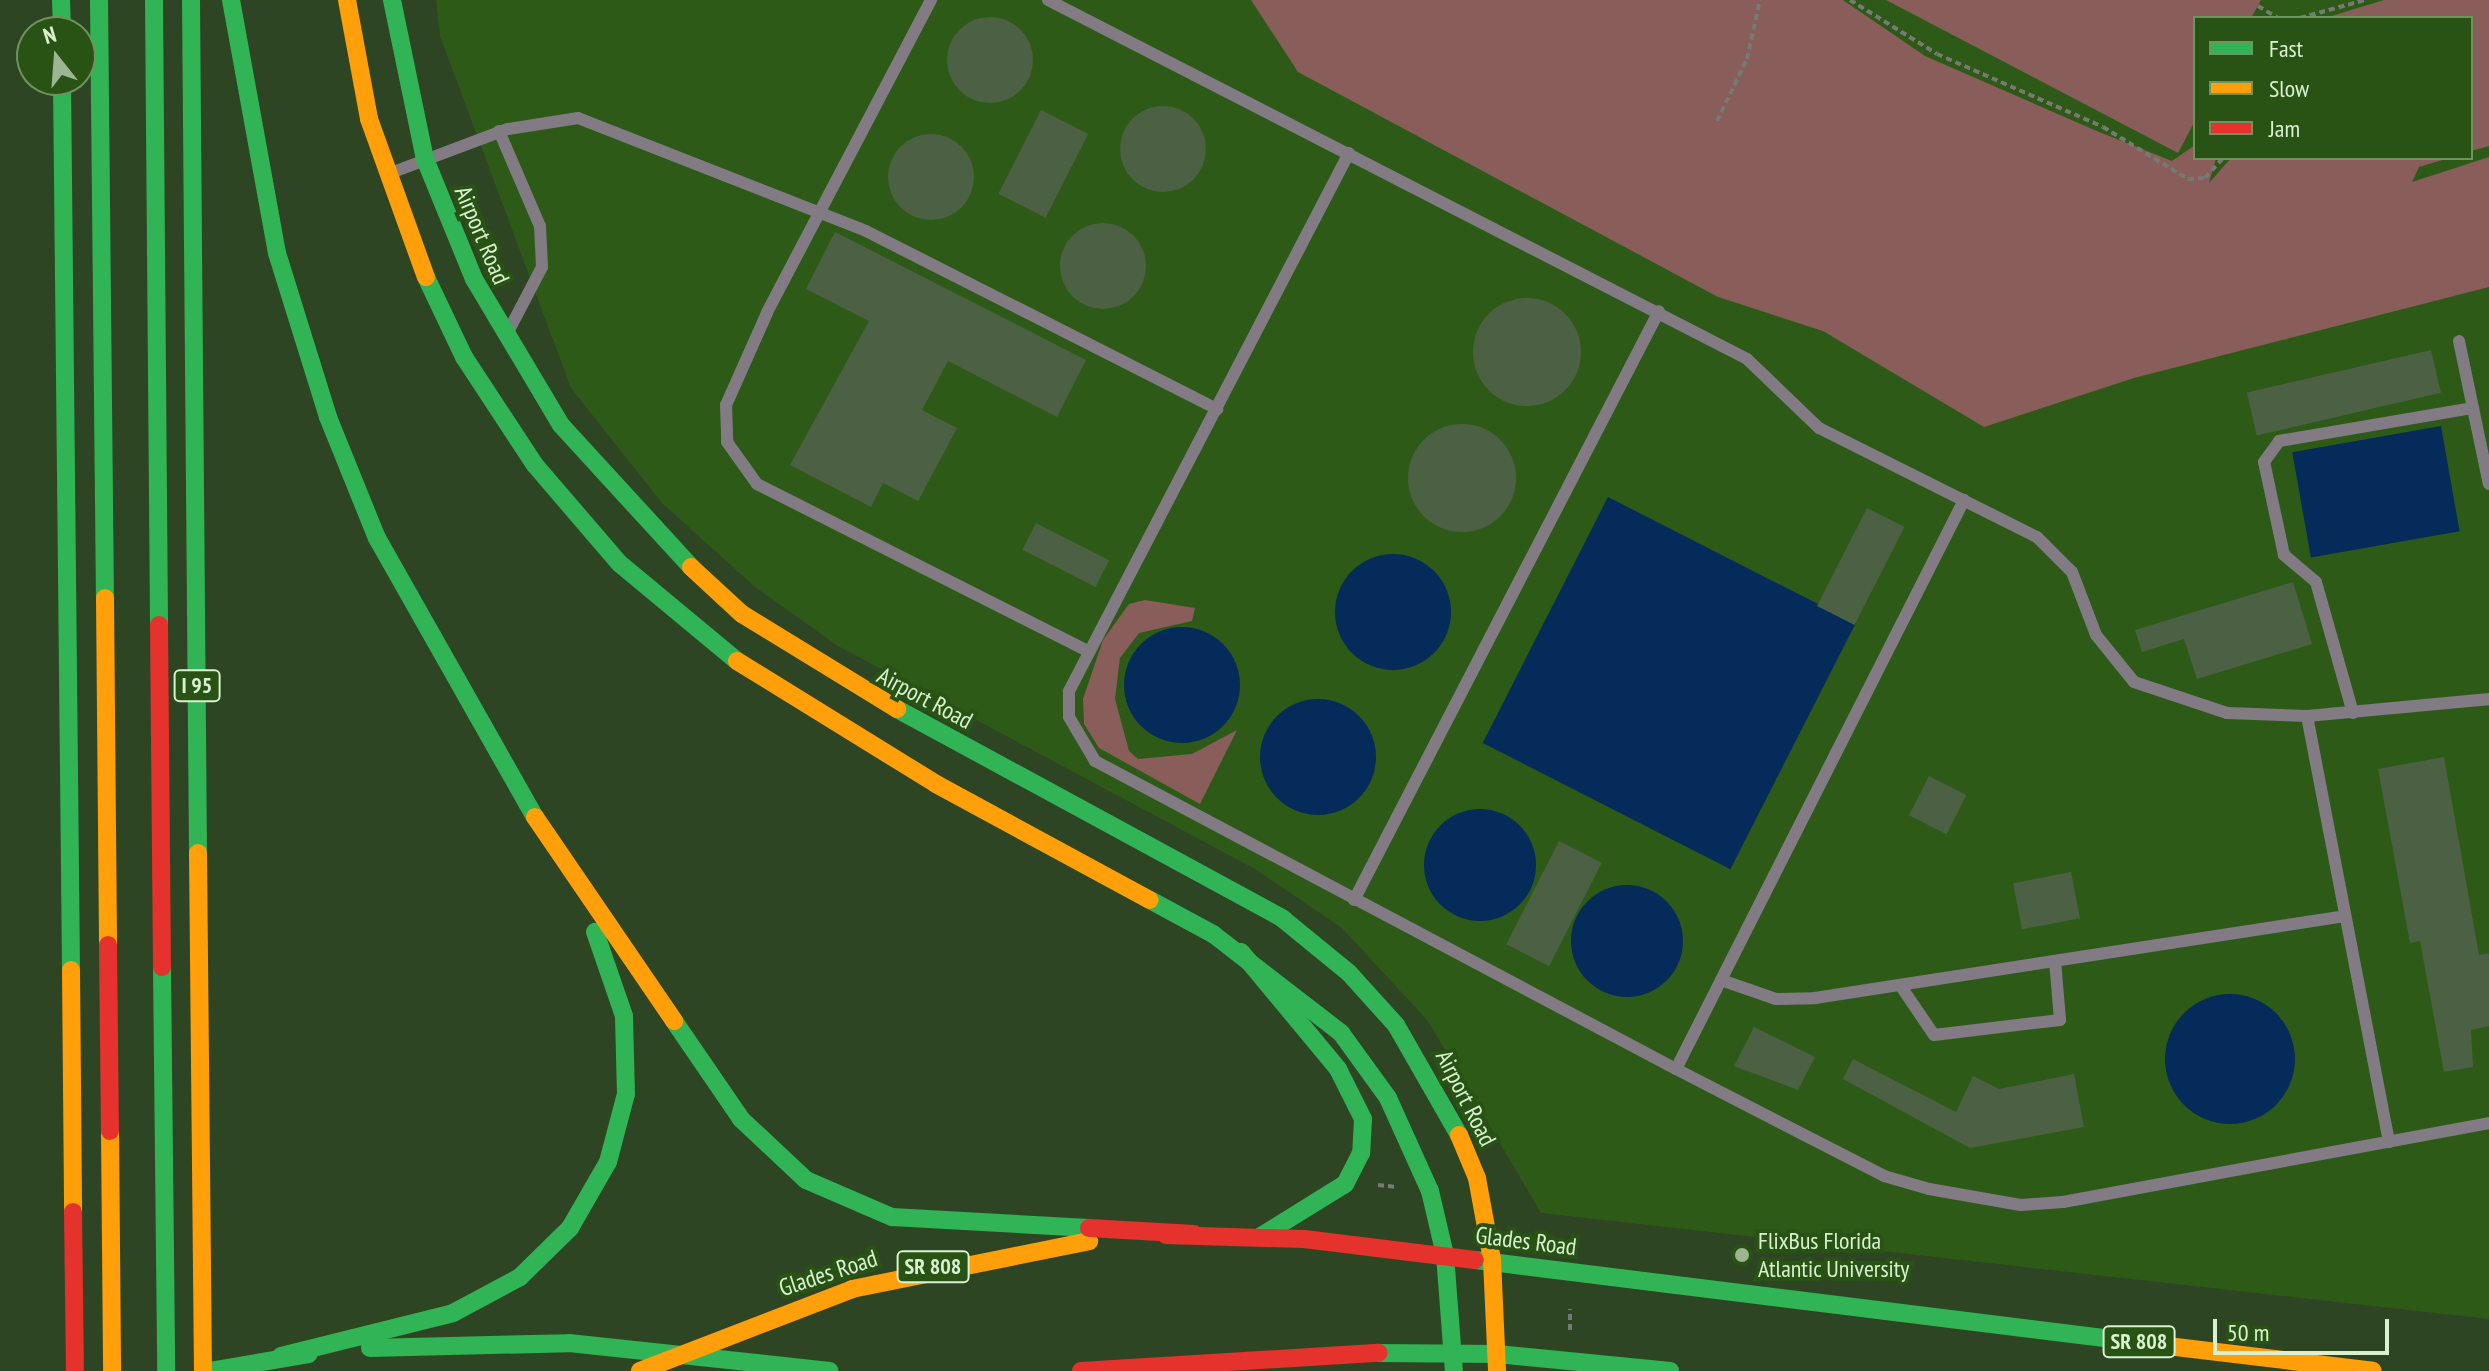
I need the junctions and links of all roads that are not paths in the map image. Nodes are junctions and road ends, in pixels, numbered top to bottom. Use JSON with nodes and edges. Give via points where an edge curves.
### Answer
{"nodes":[{"id":1,"x":99,"y":0,"type":"edge"},
{"id":2,"x":154,"y":0,"type":"edge"},
{"id":3,"x":191,"y":0,"type":"edge"},
{"id":4,"x":231,"y":0,"type":"edge"},
{"id":5,"x":347,"y":0,"type":"edge"},
{"id":6,"x":392,"y":0,"type":"edge"},
{"id":7,"x":931,"y":0,"type":"edge"},
{"id":8,"x":1048,"y":0,"type":"edge"},
{"id":9,"x":62,"y":96,"type":"edge"},
{"id":10,"x":499,"y":131,"type":"junction"},
{"id":11,"x":1349,"y":153,"type":"junction"},
{"id":12,"x":425,"y":159,"type":"junction"},
{"id":13,"x":385,"y":175,"type":"junction"},
{"id":14,"x":823,"y":215,"type":"junction"},
{"id":15,"x":1659,"y":311,"type":"junction"},
{"id":16,"x":504,"y":338,"type":"junction"},
{"id":17,"x":2459,"y":341,"type":"dead end"},
{"id":18,"x":2473,"y":408,"type":"junction"},
{"id":19,"x":1217,"y":409,"type":"junction"},
{"id":20,"x":2489,"y":484,"type":"edge"},
{"id":21,"x":1964,"y":500,"type":"junction"},
{"id":22,"x":1089,"y":652,"type":"junction"},
{"id":23,"x":2489,"y":699,"type":"edge"},
{"id":24,"x":2353,"y":713,"type":"junction"},
{"id":25,"x":2307,"y":716,"type":"junction"},
{"id":26,"x":566,"y":863,"type":"junction"},
{"id":27,"x":1354,"y":900,"type":"junction"},
{"id":28,"x":2345,"y":916,"type":"junction"},
{"id":29,"x":1241,"y":952,"type":"junction"},
{"id":30,"x":2055,"y":961,"type":"junction"},
{"id":31,"x":1721,"y":980,"type":"junction"},
{"id":32,"x":1900,"y":985,"type":"junction"},
{"id":33,"x":1676,"y":1069,"type":"junction"},
{"id":34,"x":2489,"y":1123,"type":"edge"},
{"id":35,"x":2389,"y":1142,"type":"junction"},
{"id":36,"x":1194,"y":1234,"type":"junction"},
{"id":37,"x":1260,"y":1236,"type":"junction"},
{"id":38,"x":1445,"y":1255,"type":"junction"},
{"id":39,"x":1492,"y":1260,"type":"junction"},
{"id":40,"x":685,"y":1353,"type":"junction"},
{"id":41,"x":281,"y":1356,"type":"junction"},
{"id":42,"x":1454,"y":1362,"type":"edge"},
{"id":43,"x":1497,"y":1363,"type":"edge"},
{"id":44,"x":75,"y":1371,"type":"edge"},
{"id":45,"x":112,"y":1371,"type":"edge"},
{"id":46,"x":166,"y":1371,"type":"edge"},
{"id":47,"x":206,"y":1371,"type":"edge"},
{"id":48,"x":640,"y":1371,"type":"edge"},
{"id":49,"x":830,"y":1371,"type":"edge"},
{"id":50,"x":1081,"y":1371,"type":"edge"},
{"id":51,"x":1670,"y":1371,"type":"edge"},
{"id":52,"x":2373,"y":1371,"type":"edge"}],
"edges":[{"from":1,"to":45,"type":"main road"},
{"from":2,"to":46,"type":"main road"},
{"from":3,"to":47,"type":"main road","number":"I 95"},
{"from":4,"to":26,"type":"main road","via":[[267,211],[343,458],[432,650]]},
{"from":5,"to":13,"type":"main road"},
{"from":6,"to":12,"type":"main road","name":"Airport Road"},
{"from":7,"to":14,"type":"lane"},
{"from":8,"to":11,"type":"lane"},
{"from":9,"to":44,"type":"main road"},
{"from":10,"to":12,"type":"lane"},
{"from":10,"to":14,"type":"lane","via":[[578,118]]},
{"from":10,"to":16,"type":"lane","via":[[540,226],[542,267]]},
{"from":11,"to":15,"type":"lane"},
{"from":11,"to":19,"type":"lane"},
{"from":12,"to":13,"type":"lane"},
{"from":12,"to":16,"type":"main road","name":"Airport Road"},
{"from":13,"to":29,"type":"main road","via":[[446,321],[511,431],[591,532],[682,621],[881,753]]},
{"from":14,"to":19,"type":"lane"},
{"from":14,"to":22,"type":"lane","via":[[726,405],[727,442],[738,466],[757,484]]},
{"from":15,"to":21,"type":"lane","via":[[1747,359],[1819,428]]},
{"from":15,"to":27,"type":"lane"},
{"from":16,"to":39,"type":"main road","name":"Airport Road","via":[[615,493],[742,614],[855,688],[1258,903],[1349,973],[1413,1048],[1459,1130],[1482,1197]]},
{"from":17,"to":18,"type":"lane"},
{"from":18,"to":20,"type":"lane"},
{"from":18,"to":24,"type":"lane","via":[[2279,441],[2264,462],[2284,555],[2316,582]]},
{"from":19,"to":22,"type":"lane"},
{"from":21,"to":25,"type":"lane","via":[[2058,554],[2096,635],[2134,682],[2227,713]]},
{"from":21,"to":31,"type":"lane"},
{"from":22,"to":27,"type":"lane","via":[[1069,691],[1069,717],[1095,761]]},
{"from":23,"to":24,"type":"lane"},
{"from":24,"to":25,"type":"lane"},
{"from":25,"to":28,"type":"lane"},
{"from":26,"to":36,"type":"main road","via":[[741,1119],[815,1185],[859,1207],[914,1221]]},
{"from":26,"to":41,"type":"main road","via":[[610,968],[626,1042],[616,1138],[584,1208],[537,1264],[477,1302]]},
{"from":27,"to":33,"type":"lane"},
{"from":28,"to":30,"type":"lane"},
{"from":28,"to":35,"type":"lane"},
{"from":29,"to":37,"type":"main road","via":[[1338,1069],[1363,1119],[1361,1153],[1345,1184]]},
{"from":29,"to":38,"type":"main road","via":[[1318,1010],[1373,1075],[1420,1165]]},
{"from":30,"to":32,"type":"lane"},
{"from":30,"to":32,"type":"lane","via":[[2060,1020],[1934,1035]]},
{"from":31,"to":32,"type":"lane","via":[[1776,999]]},
{"from":31,"to":33,"type":"lane"},
{"from":33,"to":35,"type":"lane","via":[[1884,1176],[2021,1205]]},
{"from":34,"to":35,"type":"lane"},
{"from":36,"to":37,"type":"main road","name":"Glades Road","number":"SR 808"},
{"from":36,"to":40,"type":"main road","name":"Glades Road","number":"SR 808","via":[[1074,1243],[933,1267],[812,1301]]},
{"from":37,"to":38,"type":"main road","name":"Glades Road","number":"SR 808"},
{"from":38,"to":39,"type":"main road","name":"Glades Road","number":"SR 808"},
{"from":38,"to":42,"type":"main road"},
{"from":39,"to":43,"type":"main road","name":"Airport Road"},
{"from":39,"to":52,"type":"main road","name":"Glades Road","number":"SR 808"},
{"from":40,"to":41,"type":"main road","name":"Glades Road","number":"SR 808","via":[[518,1340]]},
{"from":40,"to":48,"type":"main road","name":"Glades Road","number":"SR 808"},
{"from":40,"to":49,"type":"main road","name":"Glades Road","number":"SR 808"},
{"from":41,"to":47,"type":"main road","name":"Glades Road","number":"SR 808"},
{"from":42,"to":43,"type":"main road"},
{"from":42,"to":50,"type":"main road","via":[[1247,1354]]},
{"from":43,"to":51,"type":"main road"}]}
